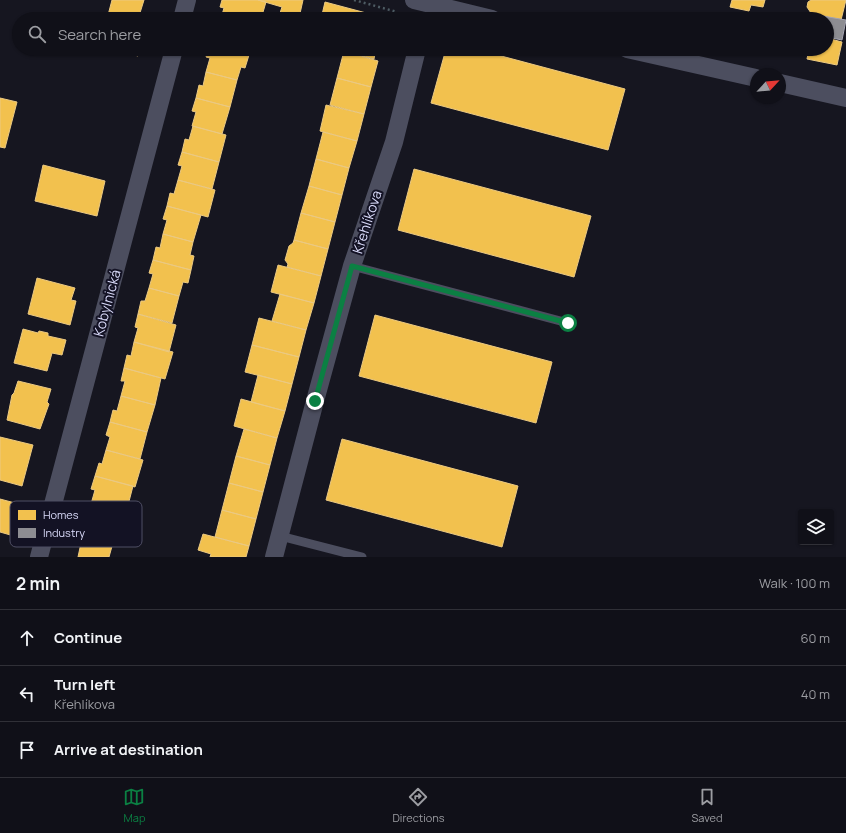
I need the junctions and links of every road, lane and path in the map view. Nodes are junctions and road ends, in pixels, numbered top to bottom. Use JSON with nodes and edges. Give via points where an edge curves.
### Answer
{"nodes":[{"id":1,"x":187,"y":0,"type":"edge"},
{"id":2,"x":354,"y":0,"type":"edge"},
{"id":3,"x":423,"y":6,"type":"edge"},
{"id":4,"x":184,"y":12,"type":"edge"},
{"id":5,"x":398,"y":12,"type":"dead end"},
{"id":6,"x":455,"y":12,"type":"edge"},
{"id":7,"x":172,"y":56,"type":"edge"},
{"id":8,"x":415,"y":56,"type":"edge"},
{"id":9,"x":658,"y":56,"type":"edge"},
{"id":10,"x":750,"y":77,"type":"edge"},
{"id":11,"x":786,"y":84,"type":"edge"},
{"id":12,"x":846,"y":98,"type":"edge"},
{"id":13,"x":352,"y":266,"type":"junction"},
{"id":14,"x":568,"y":323,"type":"dead end"},
{"id":15,"x":54,"y":501,"type":"edge"},
{"id":16,"x":280,"y":536,"type":"junction"},
{"id":17,"x":42,"y":547,"type":"edge"},
{"id":18,"x":39,"y":557,"type":"edge"},
{"id":19,"x":274,"y":557,"type":"edge"},
{"id":20,"x":362,"y":557,"type":"edge"}],
"edges":[{"from":1,"to":4,"type":"street"},
{"from":2,"to":5,"type":"path"},
{"from":3,"to":6,"type":"street"},
{"from":7,"to":15,"type":"street","name":"Kobylnická"},
{"from":8,"to":13,"type":"street","name":"Křehlíkova","via":[[394,142]]},
{"from":9,"to":10,"type":"street"},
{"from":11,"to":12,"type":"street"},
{"from":13,"to":14,"type":"lane"},
{"from":13,"to":16,"type":"street","name":"Křehlíkova"},
{"from":16,"to":19,"type":"street","name":"Křehlíkova"},
{"from":16,"to":20,"type":"lane"},
{"from":17,"to":18,"type":"street","name":"Kobylnická"}]}
